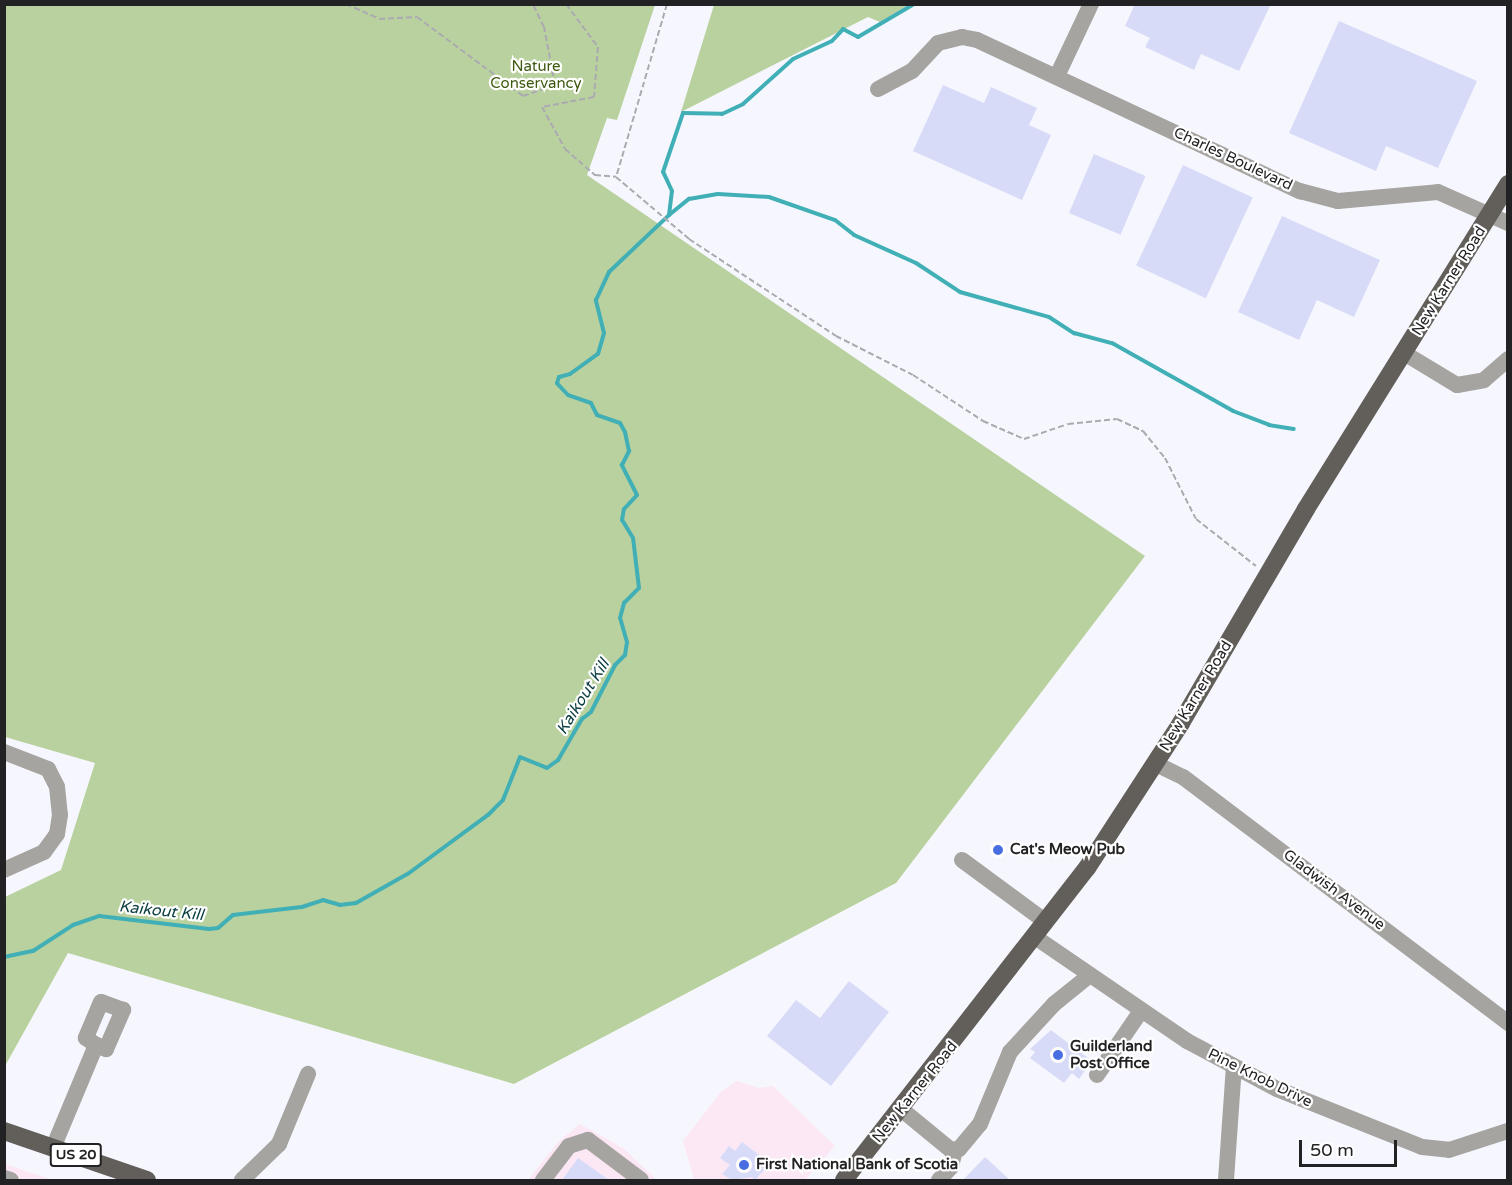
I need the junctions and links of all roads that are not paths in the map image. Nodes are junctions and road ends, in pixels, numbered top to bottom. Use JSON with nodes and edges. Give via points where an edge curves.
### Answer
{"nodes":[{"id":1,"x":1091,"y":4,"type":"edge"},
{"id":2,"x":1057,"y":76,"type":"junction"},
{"id":3,"x":878,"y":89,"type":"dead end"},
{"id":4,"x":1508,"y":183,"type":"edge"},
{"id":5,"x":1489,"y":215,"type":"junction"},
{"id":6,"x":1508,"y":223,"type":"edge"},
{"id":7,"x":1404,"y":353,"type":"junction"},
{"id":8,"x":1508,"y":359,"type":"edge"},
{"id":9,"x":4,"y":752,"type":"edge"},
{"id":10,"x":1156,"y":764,"type":"junction"},
{"id":11,"x":962,"y":860,"type":"dead end"},
{"id":12,"x":4,"y":870,"type":"edge"},
{"id":13,"x":1041,"y":930,"type":"junction"},
{"id":14,"x":1090,"y":975,"type":"junction"},
{"id":15,"x":1141,"y":1011,"type":"junction"},
{"id":16,"x":1508,"y":1023,"type":"edge"},
{"id":17,"x":96,"y":1045,"type":"dead end"},
{"id":18,"x":1234,"y":1067,"type":"junction"},
{"id":19,"x":308,"y":1074,"type":"dead end"},
{"id":20,"x":1097,"y":1075,"type":"dead end"},
{"id":21,"x":901,"y":1109,"type":"junction"},
{"id":22,"x":4,"y":1131,"type":"edge"},
{"id":23,"x":1508,"y":1131,"type":"edge"},
{"id":24,"x":53,"y":1148,"type":"junction"},
{"id":25,"x":955,"y":1149,"type":"junction"},
{"id":26,"x":4,"y":1178,"type":"edge"},
{"id":27,"x":11,"y":1180,"type":"edge"},
{"id":28,"x":147,"y":1180,"type":"edge"},
{"id":29,"x":242,"y":1180,"type":"edge"},
{"id":30,"x":543,"y":1180,"type":"edge"},
{"id":31,"x":641,"y":1180,"type":"edge"},
{"id":32,"x":844,"y":1180,"type":"edge"},
{"id":33,"x":939,"y":1180,"type":"edge"},
{"id":34,"x":1226,"y":1180,"type":"edge"}],
"edges":[{"from":1,"to":2,"type":"street"},
{"from":2,"to":3,"type":"street","name":"Charles Boulevard","via":[[988,44],[962,37],[938,43],[912,71]]},
{"from":2,"to":5,"type":"street","name":"Charles Boulevard","via":[[1300,191],[1338,201],[1438,192]]},
{"from":4,"to":5,"type":"main road","name":"New Karner Road"},
{"from":5,"to":6,"type":"street","name":"Charles Boulevard"},
{"from":5,"to":7,"type":"main road","name":"New Karner Road"},
{"from":7,"to":8,"type":"street","via":[[1457,385],[1484,380]]},
{"from":7,"to":10,"type":"main road","name":"New Karner Road"},
{"from":9,"to":12,"type":"street","via":[[48,769],[57,787],[60,815],[57,834],[44,852]]},
{"from":10,"to":13,"type":"main road","name":"New Karner Road"},
{"from":10,"to":16,"type":"street","name":"Gladwish Avenue","via":[[1183,777]]},
{"from":11,"to":13,"type":"street","name":"Pine Knob Drive"},
{"from":13,"to":14,"type":"street","name":"Pine Knob Drive"},
{"from":13,"to":21,"type":"main road","name":"New Karner Road"},
{"from":14,"to":15,"type":"street","name":"Pine Knob Drive"},
{"from":14,"to":25,"type":"street","via":[[1054,1004],[1010,1053],[980,1125]]},
{"from":15,"to":18,"type":"street","name":"Pine Knob Drive"},
{"from":15,"to":20,"type":"street"},
{"from":17,"to":24,"type":"street"},
{"from":18,"to":23,"type":"street","name":"Pine Knob Drive","via":[[1277,1089],[1422,1147],[1449,1150]]},
{"from":18,"to":34,"type":"street"},
{"from":19,"to":29,"type":"street","via":[[279,1144]]},
{"from":21,"to":25,"type":"street"},
{"from":21,"to":32,"type":"main road","name":"New Karner Road"},
{"from":22,"to":24,"type":"main road","number":"US 20"},
{"from":24,"to":28,"type":"main road","number":"US 20"},
{"from":25,"to":33,"type":"street","via":[[951,1167]]},
{"from":26,"to":27,"type":"street"},
{"from":30,"to":31,"type":"street","via":[[568,1146],[588,1140]]}]}
